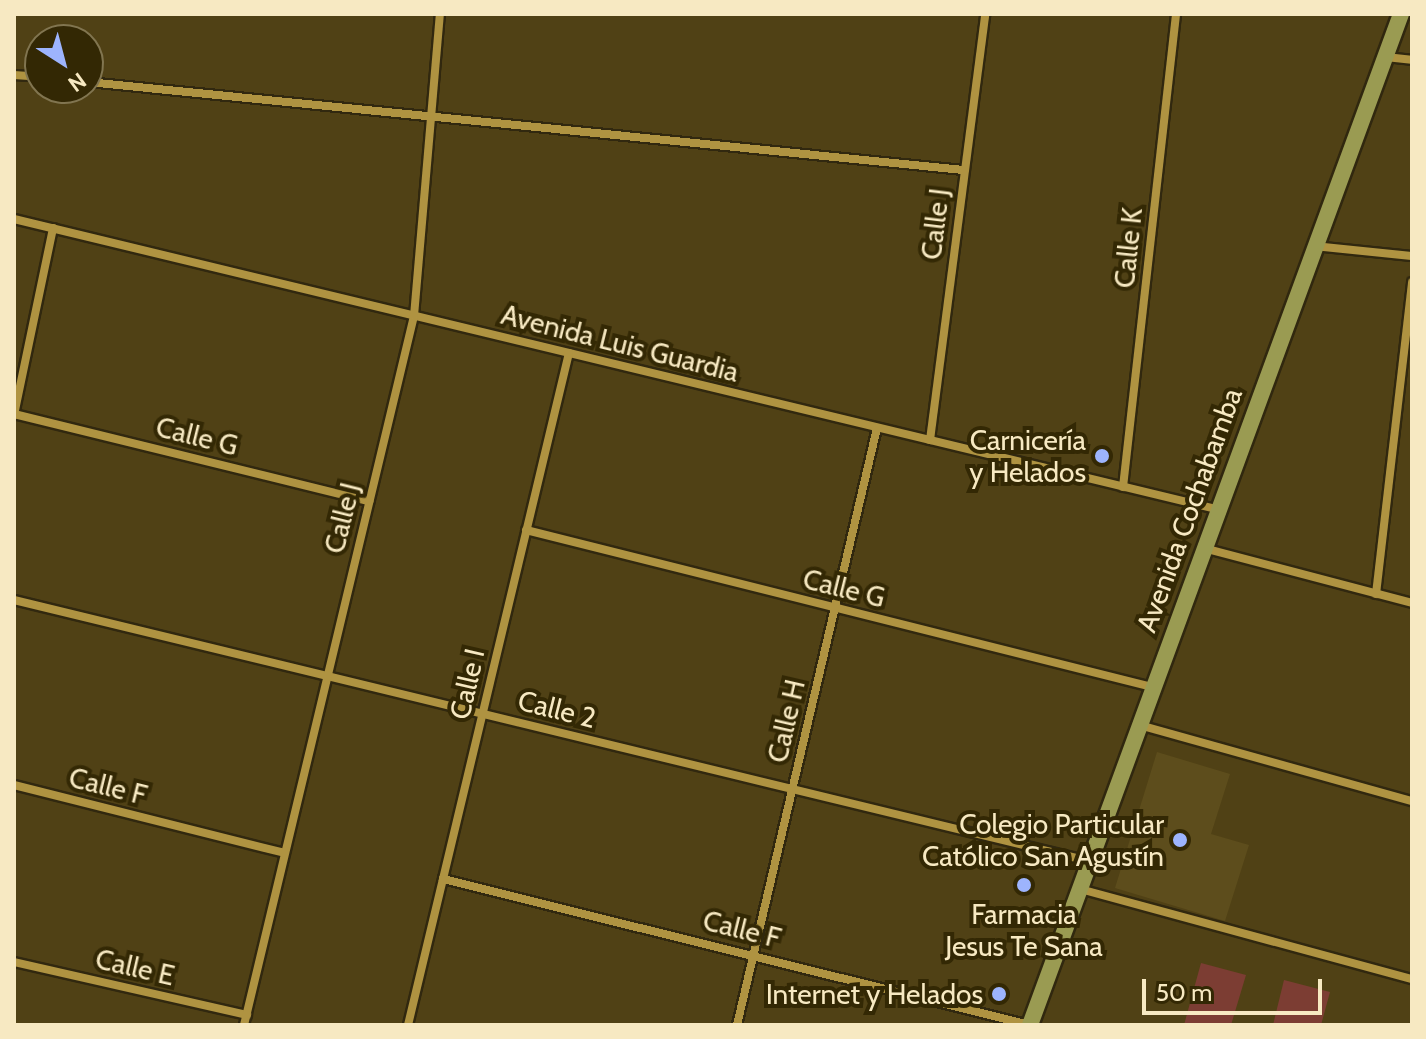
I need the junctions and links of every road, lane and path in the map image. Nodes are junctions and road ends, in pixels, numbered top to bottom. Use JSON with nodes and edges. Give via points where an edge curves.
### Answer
{"nodes":[{"id":1,"x":440,"y":14,"type":"edge"},
{"id":2,"x":985,"y":14,"type":"edge"},
{"id":3,"x":1176,"y":14,"type":"edge"},
{"id":4,"x":1401,"y":14,"type":"edge"},
{"id":5,"x":1384,"y":57,"type":"junction"},
{"id":6,"x":1412,"y":60,"type":"edge"},
{"id":7,"x":104,"y":84,"type":"edge"},
{"id":8,"x":430,"y":117,"type":"junction"},
{"id":9,"x":964,"y":170,"type":"junction"},
{"id":10,"x":14,"y":219,"type":"edge"},
{"id":11,"x":53,"y":228,"type":"junction"},
{"id":12,"x":1313,"y":246,"type":"junction"},
{"id":13,"x":1412,"y":256,"type":"edge"},
{"id":14,"x":1412,"y":282,"type":"edge"},
{"id":15,"x":414,"y":316,"type":"junction"},
{"id":16,"x":569,"y":353,"type":"junction"},
{"id":17,"x":14,"y":415,"type":"edge"},
{"id":18,"x":877,"y":428,"type":"junction"},
{"id":19,"x":930,"y":440,"type":"junction"},
{"id":20,"x":1123,"y":487,"type":"junction"},
{"id":21,"x":369,"y":501,"type":"junction"},
{"id":22,"x":1216,"y":509,"type":"junction"},
{"id":23,"x":526,"y":530,"type":"junction"},
{"id":24,"x":1202,"y":548,"type":"junction"},
{"id":25,"x":1376,"y":594,"type":"junction"},
{"id":26,"x":14,"y":600,"type":"edge"},
{"id":27,"x":1412,"y":603,"type":"edge"},
{"id":28,"x":835,"y":609,"type":"junction"},
{"id":29,"x":326,"y":675,"type":"junction"},
{"id":30,"x":1152,"y":687,"type":"junction"},
{"id":31,"x":482,"y":714,"type":"junction"},
{"id":32,"x":1138,"y":725,"type":"junction"},
{"id":33,"x":14,"y":785,"type":"edge"},
{"id":34,"x":792,"y":788,"type":"junction"},
{"id":35,"x":1412,"y":801,"type":"edge"},
{"id":36,"x":284,"y":853,"type":"junction"},
{"id":37,"x":1089,"y":861,"type":"junction"},
{"id":38,"x":443,"y":879,"type":"junction"},
{"id":39,"x":1079,"y":889,"type":"junction"},
{"id":40,"x":753,"y":955,"type":"junction"},
{"id":41,"x":14,"y":962,"type":"edge"},
{"id":42,"x":1412,"y":979,"type":"edge"},
{"id":43,"x":245,"y":1020,"type":"edge"},
{"id":44,"x":408,"y":1025,"type":"edge"},
{"id":45,"x":737,"y":1025,"type":"edge"},
{"id":46,"x":1030,"y":1025,"type":"edge"}],
"edges":[{"from":1,"to":8,"type":"street","name":"Calle J"},
{"from":2,"to":9,"type":"street","name":"Calle J"},
{"from":3,"to":20,"type":"street","name":"Calle K"},
{"from":4,"to":5,"type":"main road","name":"Avenida Cochabamba"},
{"from":5,"to":6,"type":"street"},
{"from":5,"to":12,"type":"main road","name":"Avenida Cochabamba"},
{"from":7,"to":8,"type":"street"},
{"from":8,"to":9,"type":"street"},
{"from":8,"to":15,"type":"street","name":"Calle J"},
{"from":9,"to":19,"type":"street","name":"Calle J"},
{"from":10,"to":11,"type":"street","name":"Avenida Luis Guardia"},
{"from":11,"to":15,"type":"street","name":"Avenida Luis Guardia"},
{"from":11,"to":17,"type":"street"},
{"from":12,"to":13,"type":"street"},
{"from":12,"to":22,"type":"main road","name":"Avenida Cochabamba"},
{"from":14,"to":25,"type":"street"},
{"from":15,"to":16,"type":"street","name":"Avenida Luis Guardia"},
{"from":15,"to":21,"type":"street","name":"Calle J"},
{"from":16,"to":18,"type":"street","name":"Avenida Luis Guardia"},
{"from":16,"to":23,"type":"street","name":"Calle I"},
{"from":17,"to":21,"type":"street","name":"Calle G"},
{"from":18,"to":19,"type":"street","name":"Avenida Luis Guardia"},
{"from":18,"to":28,"type":"street","name":"Calle H"},
{"from":19,"to":20,"type":"street","name":"Avenida Luis Guardia"},
{"from":20,"to":22,"type":"street","name":"Avenida Luis Guardia"},
{"from":21,"to":29,"type":"street","name":"Calle J"},
{"from":22,"to":24,"type":"main road","name":"Avenida Cochabamba"},
{"from":23,"to":28,"type":"street","name":"Calle G"},
{"from":23,"to":31,"type":"street","name":"Calle I"},
{"from":24,"to":25,"type":"street"},
{"from":24,"to":30,"type":"main road","name":"Avenida Cochabamba"},
{"from":25,"to":27,"type":"street"},
{"from":26,"to":29,"type":"street","name":"Calle 2"},
{"from":28,"to":30,"type":"street","name":"Calle G"},
{"from":28,"to":34,"type":"street","name":"Calle H"},
{"from":29,"to":31,"type":"street","name":"Calle 2"},
{"from":29,"to":36,"type":"street","name":"Calle J"},
{"from":30,"to":32,"type":"main road","name":"Avenida Cochabamba"},
{"from":31,"to":34,"type":"street","name":"Calle 2"},
{"from":31,"to":38,"type":"street","name":"Calle I"},
{"from":32,"to":35,"type":"street"},
{"from":32,"to":37,"type":"main road","name":"Avenida Cochabamba"},
{"from":33,"to":36,"type":"street","name":"Calle F"},
{"from":34,"to":37,"type":"street","name":"Calle 2"},
{"from":34,"to":40,"type":"street","name":"Calle H"},
{"from":36,"to":43,"type":"street","name":"Calle J"},
{"from":37,"to":39,"type":"main road","name":"Avenida Cochabamba"},
{"from":38,"to":40,"type":"street","name":"Calle F"},
{"from":38,"to":44,"type":"street","name":"Calle I"},
{"from":39,"to":42,"type":"street"},
{"from":39,"to":46,"type":"main road","name":"Avenida Cochabamba"},
{"from":40,"to":45,"type":"street","name":"Calle H"},
{"from":40,"to":46,"type":"street","name":"Calle F"},
{"from":41,"to":43,"type":"street","name":"Calle E"}]}
